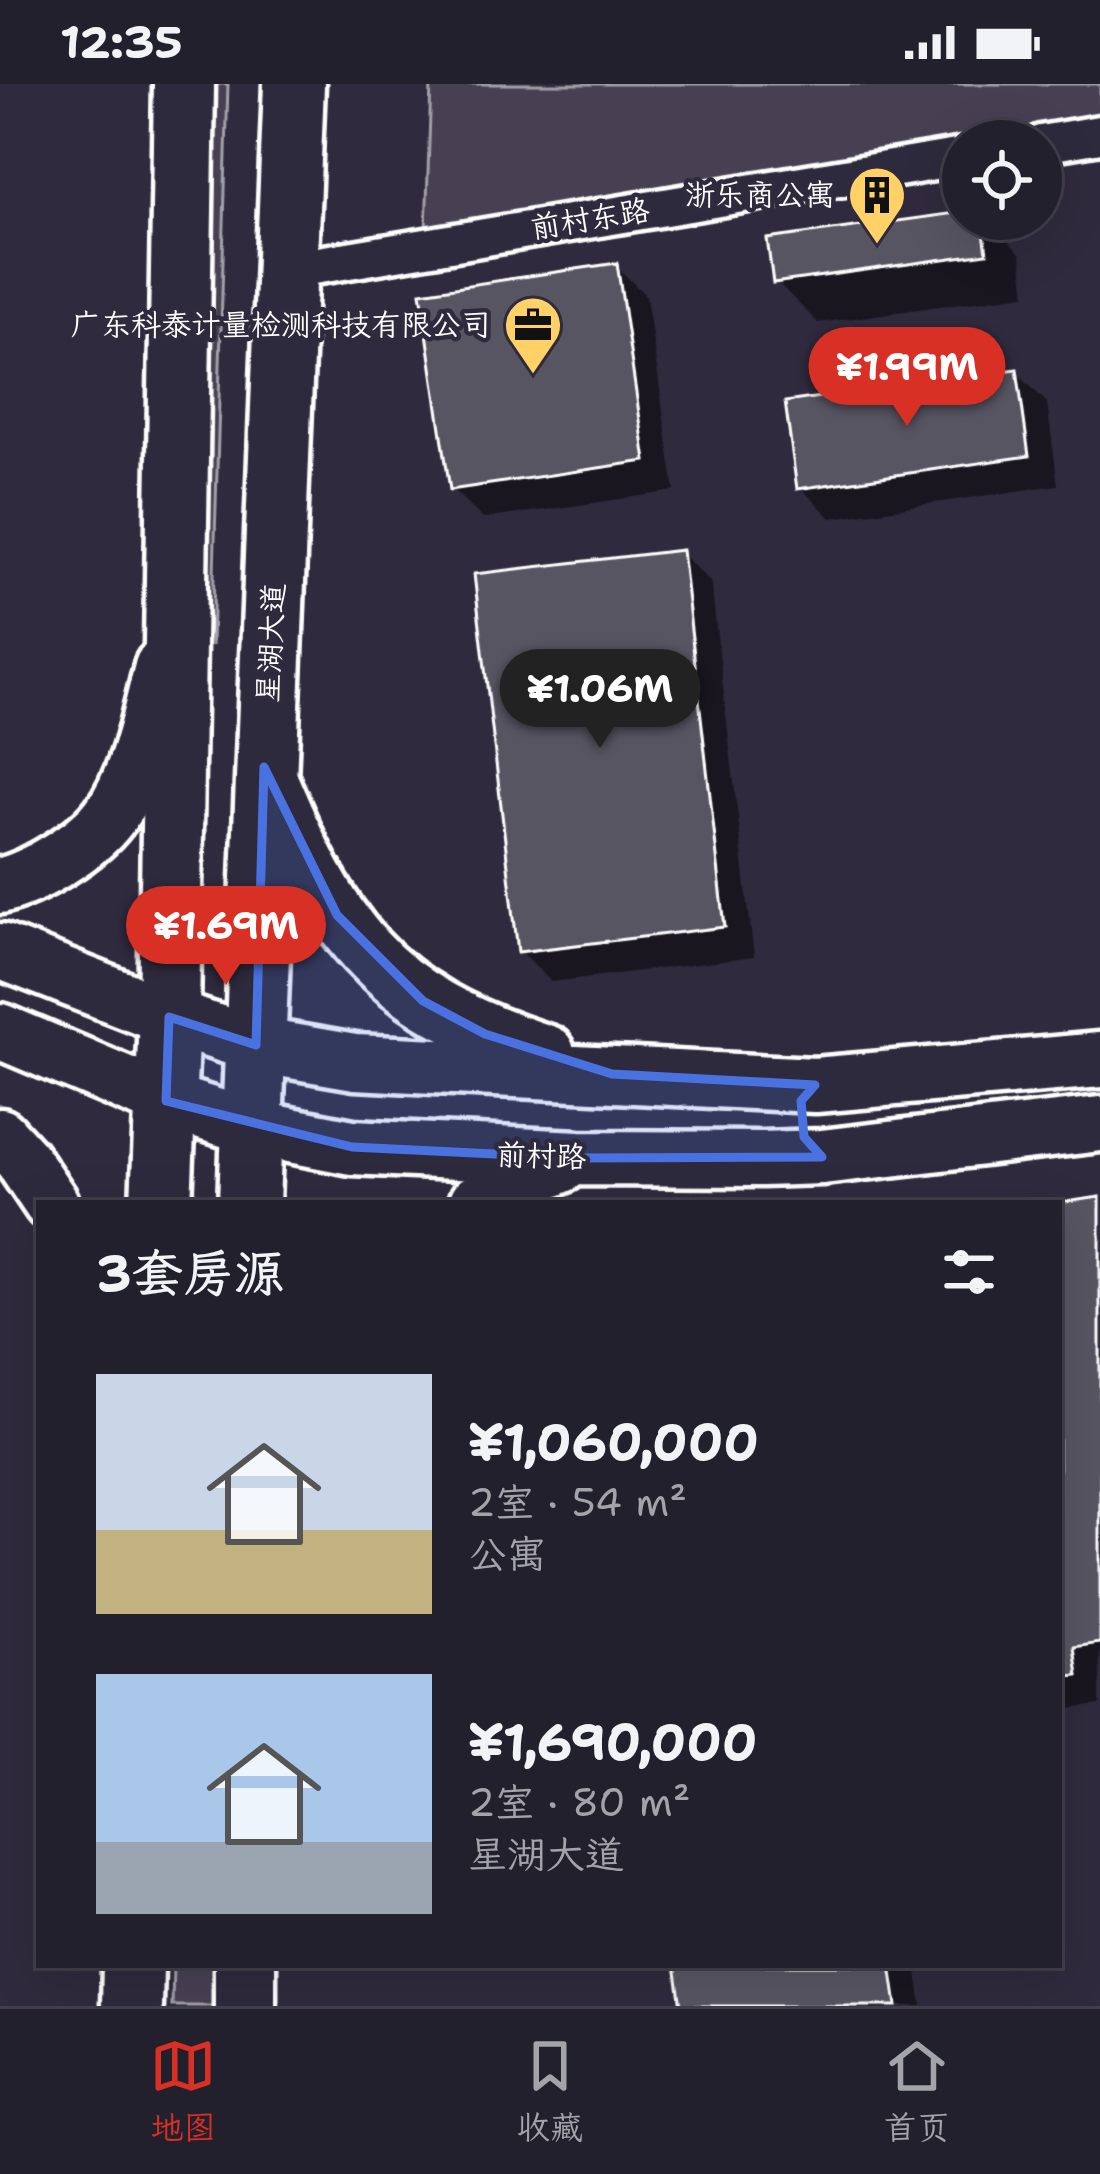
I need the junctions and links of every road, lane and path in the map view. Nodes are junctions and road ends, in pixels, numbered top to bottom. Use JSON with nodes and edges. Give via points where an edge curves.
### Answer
{"nodes":[{"id":1,"x":184,"y":84,"type":"edge"},
{"id":2,"x":294,"y":84,"type":"edge"},
{"id":3,"x":1100,"y":134,"type":"edge"},
{"id":4,"x":1062,"y":140,"type":"edge"},
{"id":5,"x":942,"y":161,"type":"edge"},
{"id":6,"x":289,"y":270,"type":"junction"},
{"id":7,"x":172,"y":623,"type":"junction"},
{"id":8,"x":264,"y":767,"type":"junction"},
{"id":9,"x":0,"y":886,"type":"edge"},
{"id":10,"x":0,"y":951,"type":"edge"},
{"id":11,"x":169,"y":1017,"type":"junction"},
{"id":12,"x":0,"y":1030,"type":"edge"},
{"id":13,"x":256,"y":1045,"type":"junction"},
{"id":14,"x":1100,"y":1060,"type":"edge"},
{"id":15,"x":612,"y":1074,"type":"junction"},
{"id":16,"x":815,"y":1085,"type":"junction"},
{"id":17,"x":166,"y":1101,"type":"junction"},
{"id":18,"x":1100,"y":1124,"type":"edge"},
{"id":19,"x":254,"y":1128,"type":"junction"},
{"id":20,"x":0,"y":1136,"type":"edge"},
{"id":21,"x":822,"y":1157,"type":"junction"},
{"id":22,"x":579,"y":1158,"type":"junction"},
{"id":23,"x":49,"y":1200,"type":"edge"},
{"id":24,"x":161,"y":1200,"type":"edge"},
{"id":25,"x":249,"y":1200,"type":"edge"},
{"id":26,"x":483,"y":1200,"type":"edge"},
{"id":27,"x":134,"y":1968,"type":"edge"},
{"id":28,"x":245,"y":1968,"type":"edge"},
{"id":29,"x":132,"y":2006,"type":"edge"},
{"id":30,"x":245,"y":2006,"type":"edge"}],
"edges":[{"from":1,"to":7,"type":"main road"},
{"from":2,"to":6,"type":"main road","name":"星湖大道"},
{"from":3,"to":4,"type":"street"},
{"from":5,"to":6,"type":"street","name":"前村东路"},
{"from":6,"to":8,"type":"main road","name":"星湖大道"},
{"from":7,"to":9,"type":"main road","via":[[140,753],[109,817],[64,857]]},
{"from":7,"to":11,"type":"main road"},
{"from":8,"to":13,"type":"main road","name":"星湖大道"},
{"from":8,"to":15,"type":"main road","via":[[302,855],[373,960],[423,1001],[485,1034]]},
{"from":10,"to":11,"type":"main road"},
{"from":11,"to":13,"type":"main road"},
{"from":11,"to":17,"type":"main road"},
{"from":12,"to":17,"type":"main road","name":"前村路"},
{"from":13,"to":15,"type":"main road","via":[[355,1061]]},
{"from":13,"to":19,"type":"main road","name":"星湖大道"},
{"from":14,"to":16,"type":"main road"},
{"from":15,"to":16,"type":"main road"},
{"from":16,"to":21,"type":"main road","via":[[801,1101],[804,1137]]},
{"from":17,"to":19,"type":"main road","name":"前村路"},
{"from":17,"to":24,"type":"main road"},
{"from":18,"to":21,"type":"main road","name":"前村路"},
{"from":19,"to":22,"type":"main road","name":"前村路","via":[[352,1147]]},
{"from":19,"to":25,"type":"main road","name":"星湖大道"},
{"from":20,"to":23,"type":"main road"},
{"from":21,"to":22,"type":"main road","name":"前村路"},
{"from":22,"to":26,"type":"main road"},
{"from":27,"to":29,"type":"main road"},
{"from":28,"to":30,"type":"main road"}]}
